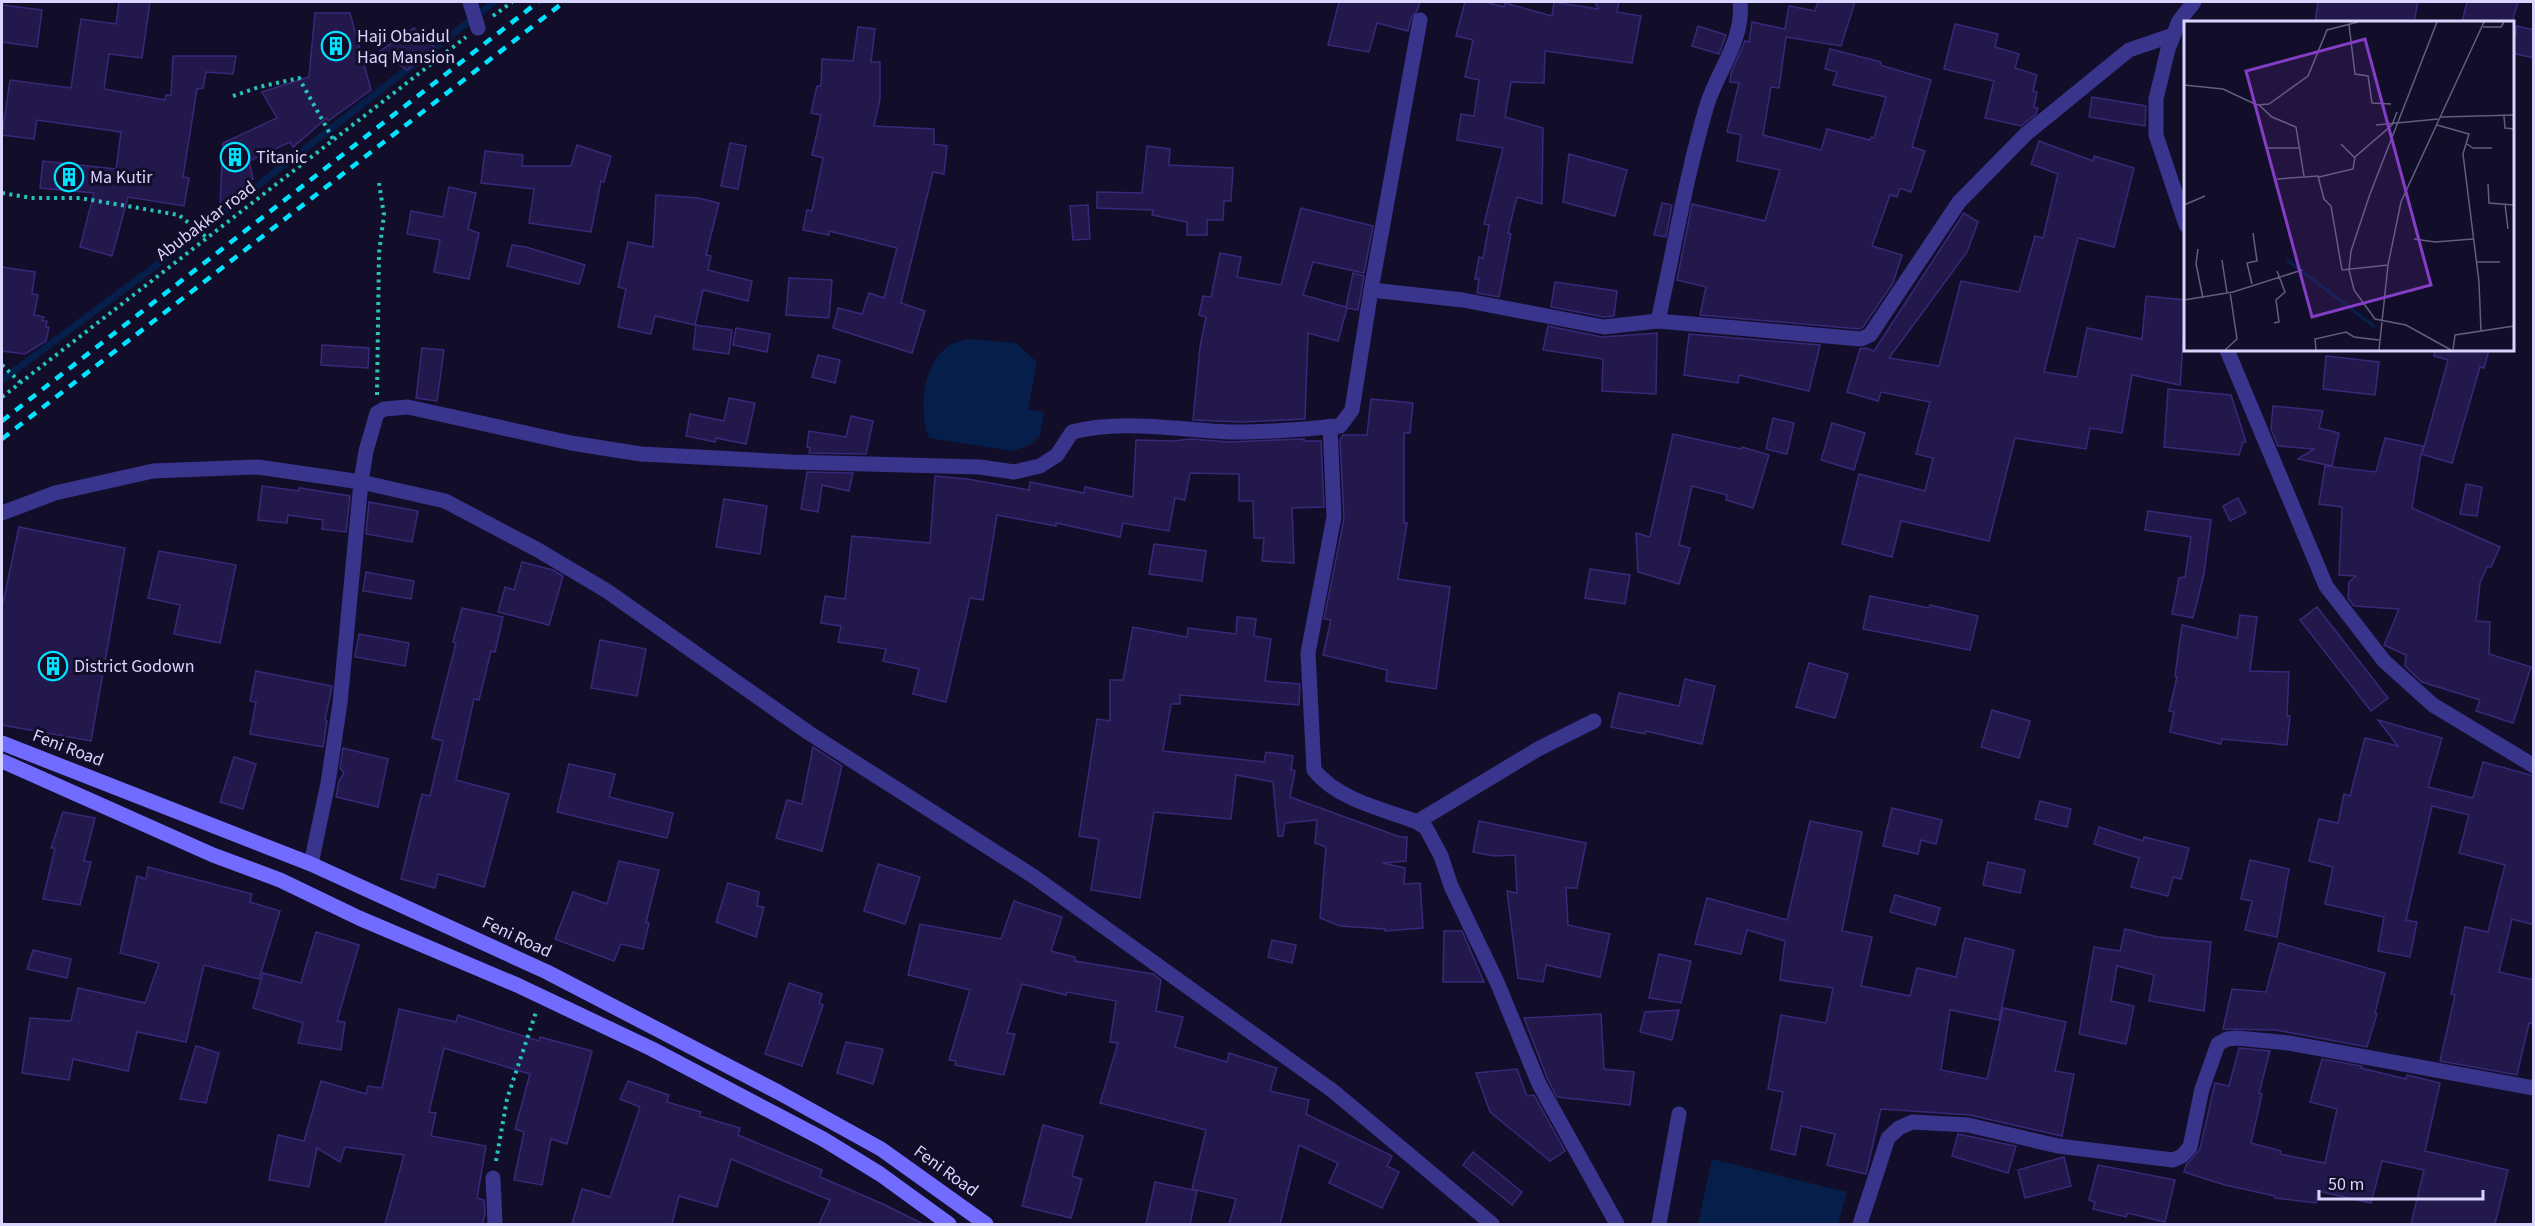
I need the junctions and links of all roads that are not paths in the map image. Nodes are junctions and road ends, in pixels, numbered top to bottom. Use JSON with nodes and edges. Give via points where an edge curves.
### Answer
{"nodes":[{"id":1,"x":470,"y":2,"type":"edge"},
{"id":2,"x":1740,"y":2,"type":"edge"},
{"id":3,"x":2194,"y":2,"type":"edge"},
{"id":4,"x":1420,"y":20,"type":"dead end"},
{"id":5,"x":478,"y":28,"type":"road end"},
{"id":6,"x":2173,"y":35,"type":"junction"},
{"id":7,"x":2184,"y":219,"type":"edge"},
{"id":8,"x":1371,"y":290,"type":"junction"},
{"id":9,"x":1658,"y":321,"type":"junction"},
{"id":10,"x":2227,"y":351,"type":"edge"},
{"id":11,"x":1330,"y":426,"type":"junction"},
{"id":12,"x":361,"y":482,"type":"junction"},
{"id":13,"x":2,"y":513,"type":"edge"},
{"id":14,"x":1594,"y":721,"type":"dead end"},
{"id":15,"x":2,"y":743,"type":"edge"},
{"id":16,"x":2,"y":761,"type":"edge"},
{"id":17,"x":2534,"y":766,"type":"edge"},
{"id":18,"x":1417,"y":822,"type":"junction"},
{"id":19,"x":311,"y":864,"type":"junction"},
{"id":20,"x":2534,"y":1088,"type":"edge"},
{"id":21,"x":1679,"y":1114,"type":"dead end"},
{"id":22,"x":493,"y":1178,"type":"road end"},
{"id":23,"x":495,"y":1224,"type":"edge"},
{"id":24,"x":949,"y":1224,"type":"edge"},
{"id":25,"x":986,"y":1224,"type":"edge"},
{"id":26,"x":1492,"y":1224,"type":"edge"},
{"id":27,"x":1617,"y":1224,"type":"edge"},
{"id":28,"x":1659,"y":1224,"type":"edge"},
{"id":29,"x":1860,"y":1224,"type":"edge"}],
"edges":[{"from":1,"to":5,"type":"street"},
{"from":2,"to":9,"type":"street","via":[[1742,17],[1734,44],[1708,103]]},
{"from":3,"to":6,"type":"street"},
{"from":4,"to":8,"type":"street"},
{"from":6,"to":7,"type":"street","via":[[2156,99],[2156,135]]},
{"from":6,"to":9,"type":"street","via":[[2129,50],[2026,134],[1959,202],[1870,335],[1861,339]]},
{"from":8,"to":9,"type":"street","via":[[1463,300],[1604,327]]},
{"from":8,"to":11,"type":"street","via":[[1352,410],[1340,426]]},
{"from":10,"to":17,"type":"street","via":[[2326,586],[2384,661],[2433,705]]},
{"from":11,"to":12,"type":"street","via":[[1231,432],[1104,425],[1072,432],[1057,455],[1040,466],[1014,471],[642,454],[571,443],[408,407],[377,413]]},
{"from":11,"to":18,"type":"street","via":[[1334,517],[1308,653],[1314,770],[1324,782],[1346,795]]},
{"from":12,"to":13,"type":"street","via":[[258,467],[153,471],[55,493]]},
{"from":12,"to":19,"type":"street","via":[[340,703]]},
{"from":12,"to":26,"type":"street","via":[[445,501],[607,591],[809,733],[1033,876],[1333,1091]]},
{"from":14,"to":18,"type":"street","via":[[1538,749]]},
{"from":15,"to":19,"type":"main road","name":"Feni Road"},
{"from":16,"to":24,"type":"main road","via":[[213,855],[280,880],[652,1049],[823,1139]]},
{"from":18,"to":27,"type":"street","via":[[1426,828],[1441,856],[1539,1084]]},
{"from":19,"to":25,"type":"main road","name":"Feni Road","via":[[547,972],[778,1092],[881,1149]]},
{"from":20,"to":29,"type":"street","via":[[2289,1043],[2227,1039],[2218,1044],[2202,1089],[2190,1147],[2182,1156],[2173,1160],[2069,1147],[1968,1125],[1912,1122],[1888,1138]]},
{"from":21,"to":28,"type":"street"},
{"from":22,"to":23,"type":"street"}]}
